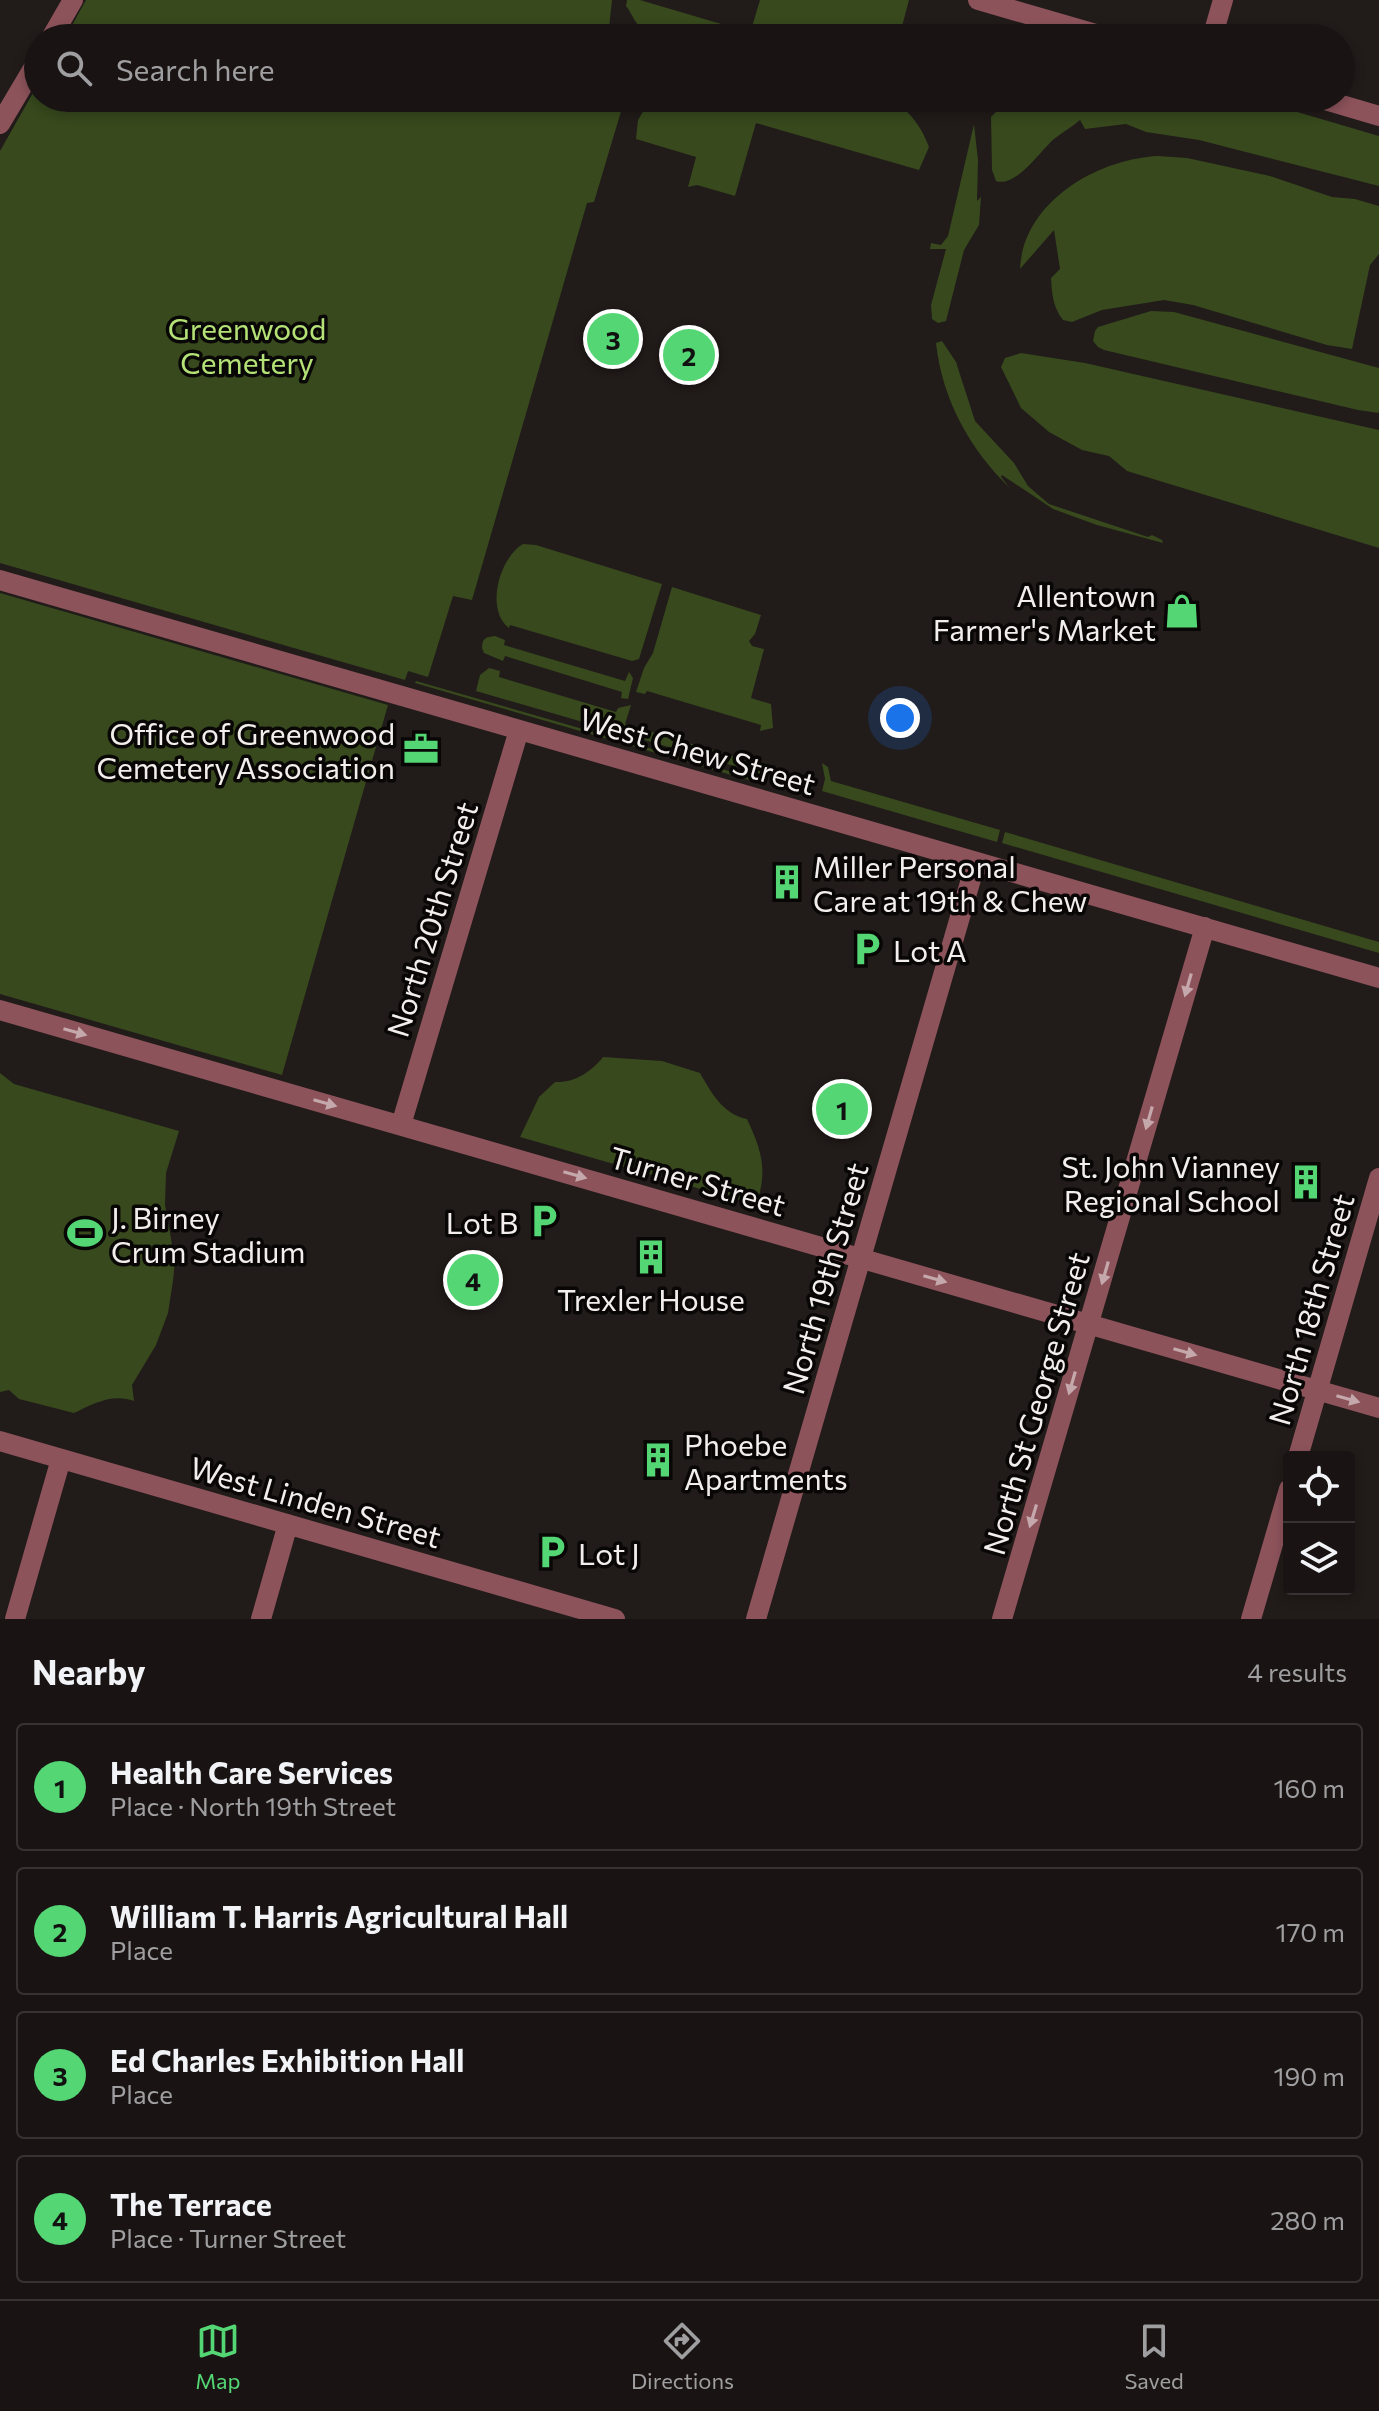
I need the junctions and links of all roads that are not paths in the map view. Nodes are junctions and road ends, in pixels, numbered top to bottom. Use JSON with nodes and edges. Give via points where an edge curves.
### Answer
{"nodes":[{"id":1,"x":73,"y":0,"type":"edge"},
{"id":2,"x":978,"y":0,"type":"edge"},
{"id":3,"x":1223,"y":0,"type":"edge"},
{"id":4,"x":59,"y":24,"type":"edge"},
{"id":5,"x":1061,"y":24,"type":"edge"},
{"id":6,"x":1216,"y":24,"type":"edge"},
{"id":7,"x":24,"y":84,"type":"edge"},
{"id":8,"x":1355,"y":109,"type":"edge"},
{"id":9,"x":1379,"y":116,"type":"edge"},
{"id":10,"x":0,"y":124,"type":"edge"},
{"id":11,"x":0,"y":580,"type":"edge"},
{"id":12,"x":519,"y":730,"type":"junction"},
{"id":13,"x":976,"y":862,"type":"junction"},
{"id":14,"x":1205,"y":927,"type":"junction"},
{"id":15,"x":1379,"y":978,"type":"edge"},
{"id":16,"x":0,"y":1010,"type":"edge"},
{"id":17,"x":401,"y":1125,"type":"junction"},
{"id":18,"x":1379,"y":1178,"type":"edge"},
{"id":19,"x":861,"y":1258,"type":"junction"},
{"id":20,"x":1090,"y":1324,"type":"junction"},
{"id":21,"x":1318,"y":1390,"type":"junction"},
{"id":22,"x":1379,"y":1408,"type":"edge"},
{"id":23,"x":0,"y":1441,"type":"edge"},
{"id":24,"x":1300,"y":1451,"type":"edge"},
{"id":25,"x":61,"y":1459,"type":"junction"},
{"id":26,"x":1283,"y":1510,"type":"edge"},
{"id":27,"x":288,"y":1524,"type":"junction"},
{"id":28,"x":15,"y":1619,"type":"edge"},
{"id":29,"x":261,"y":1619,"type":"edge"},
{"id":30,"x":615,"y":1619,"type":"edge"},
{"id":31,"x":756,"y":1619,"type":"edge"},
{"id":32,"x":1002,"y":1619,"type":"edge"},
{"id":33,"x":1251,"y":1619,"type":"edge"}],
"edges":[{"from":1,"to":4,"type":"street"},
{"from":2,"to":5,"type":"street"},
{"from":3,"to":6,"type":"street"},
{"from":7,"to":10,"type":"street"},
{"from":8,"to":9,"type":"street"},
{"from":11,"to":12,"type":"street","name":"West Chew Street"},
{"from":12,"to":13,"type":"street","name":"West Chew Street"},
{"from":12,"to":17,"type":"street","name":"North 20th Street"},
{"from":13,"to":14,"type":"street","name":"West Chew Street"},
{"from":13,"to":19,"type":"street","name":"North 19th Street"},
{"from":14,"to":15,"type":"street","name":"West Chew Street"},
{"from":14,"to":20,"type":"street","name":"North St George Street","one_way":true},
{"from":16,"to":17,"type":"street","name":"Turner Street","one_way":true},
{"from":17,"to":19,"type":"street","name":"Turner Street","one_way":true},
{"from":18,"to":21,"type":"street","name":"North 18th Street"},
{"from":19,"to":20,"type":"street","name":"Turner Street","one_way":true},
{"from":19,"to":31,"type":"street","name":"North 19th Street"},
{"from":20,"to":21,"type":"street","name":"Turner Street","one_way":true},
{"from":20,"to":32,"type":"street","name":"North St George Street","one_way":true},
{"from":21,"to":22,"type":"street","name":"Turner Street","one_way":true},
{"from":21,"to":24,"type":"street","name":"North 18th Street"},
{"from":23,"to":25,"type":"street","name":"West Linden Street"},
{"from":25,"to":27,"type":"street","name":"West Linden Street"},
{"from":25,"to":28,"type":"street"},
{"from":26,"to":33,"type":"street"},
{"from":27,"to":29,"type":"street"},
{"from":27,"to":30,"type":"street","name":"West Linden Street"}]}
